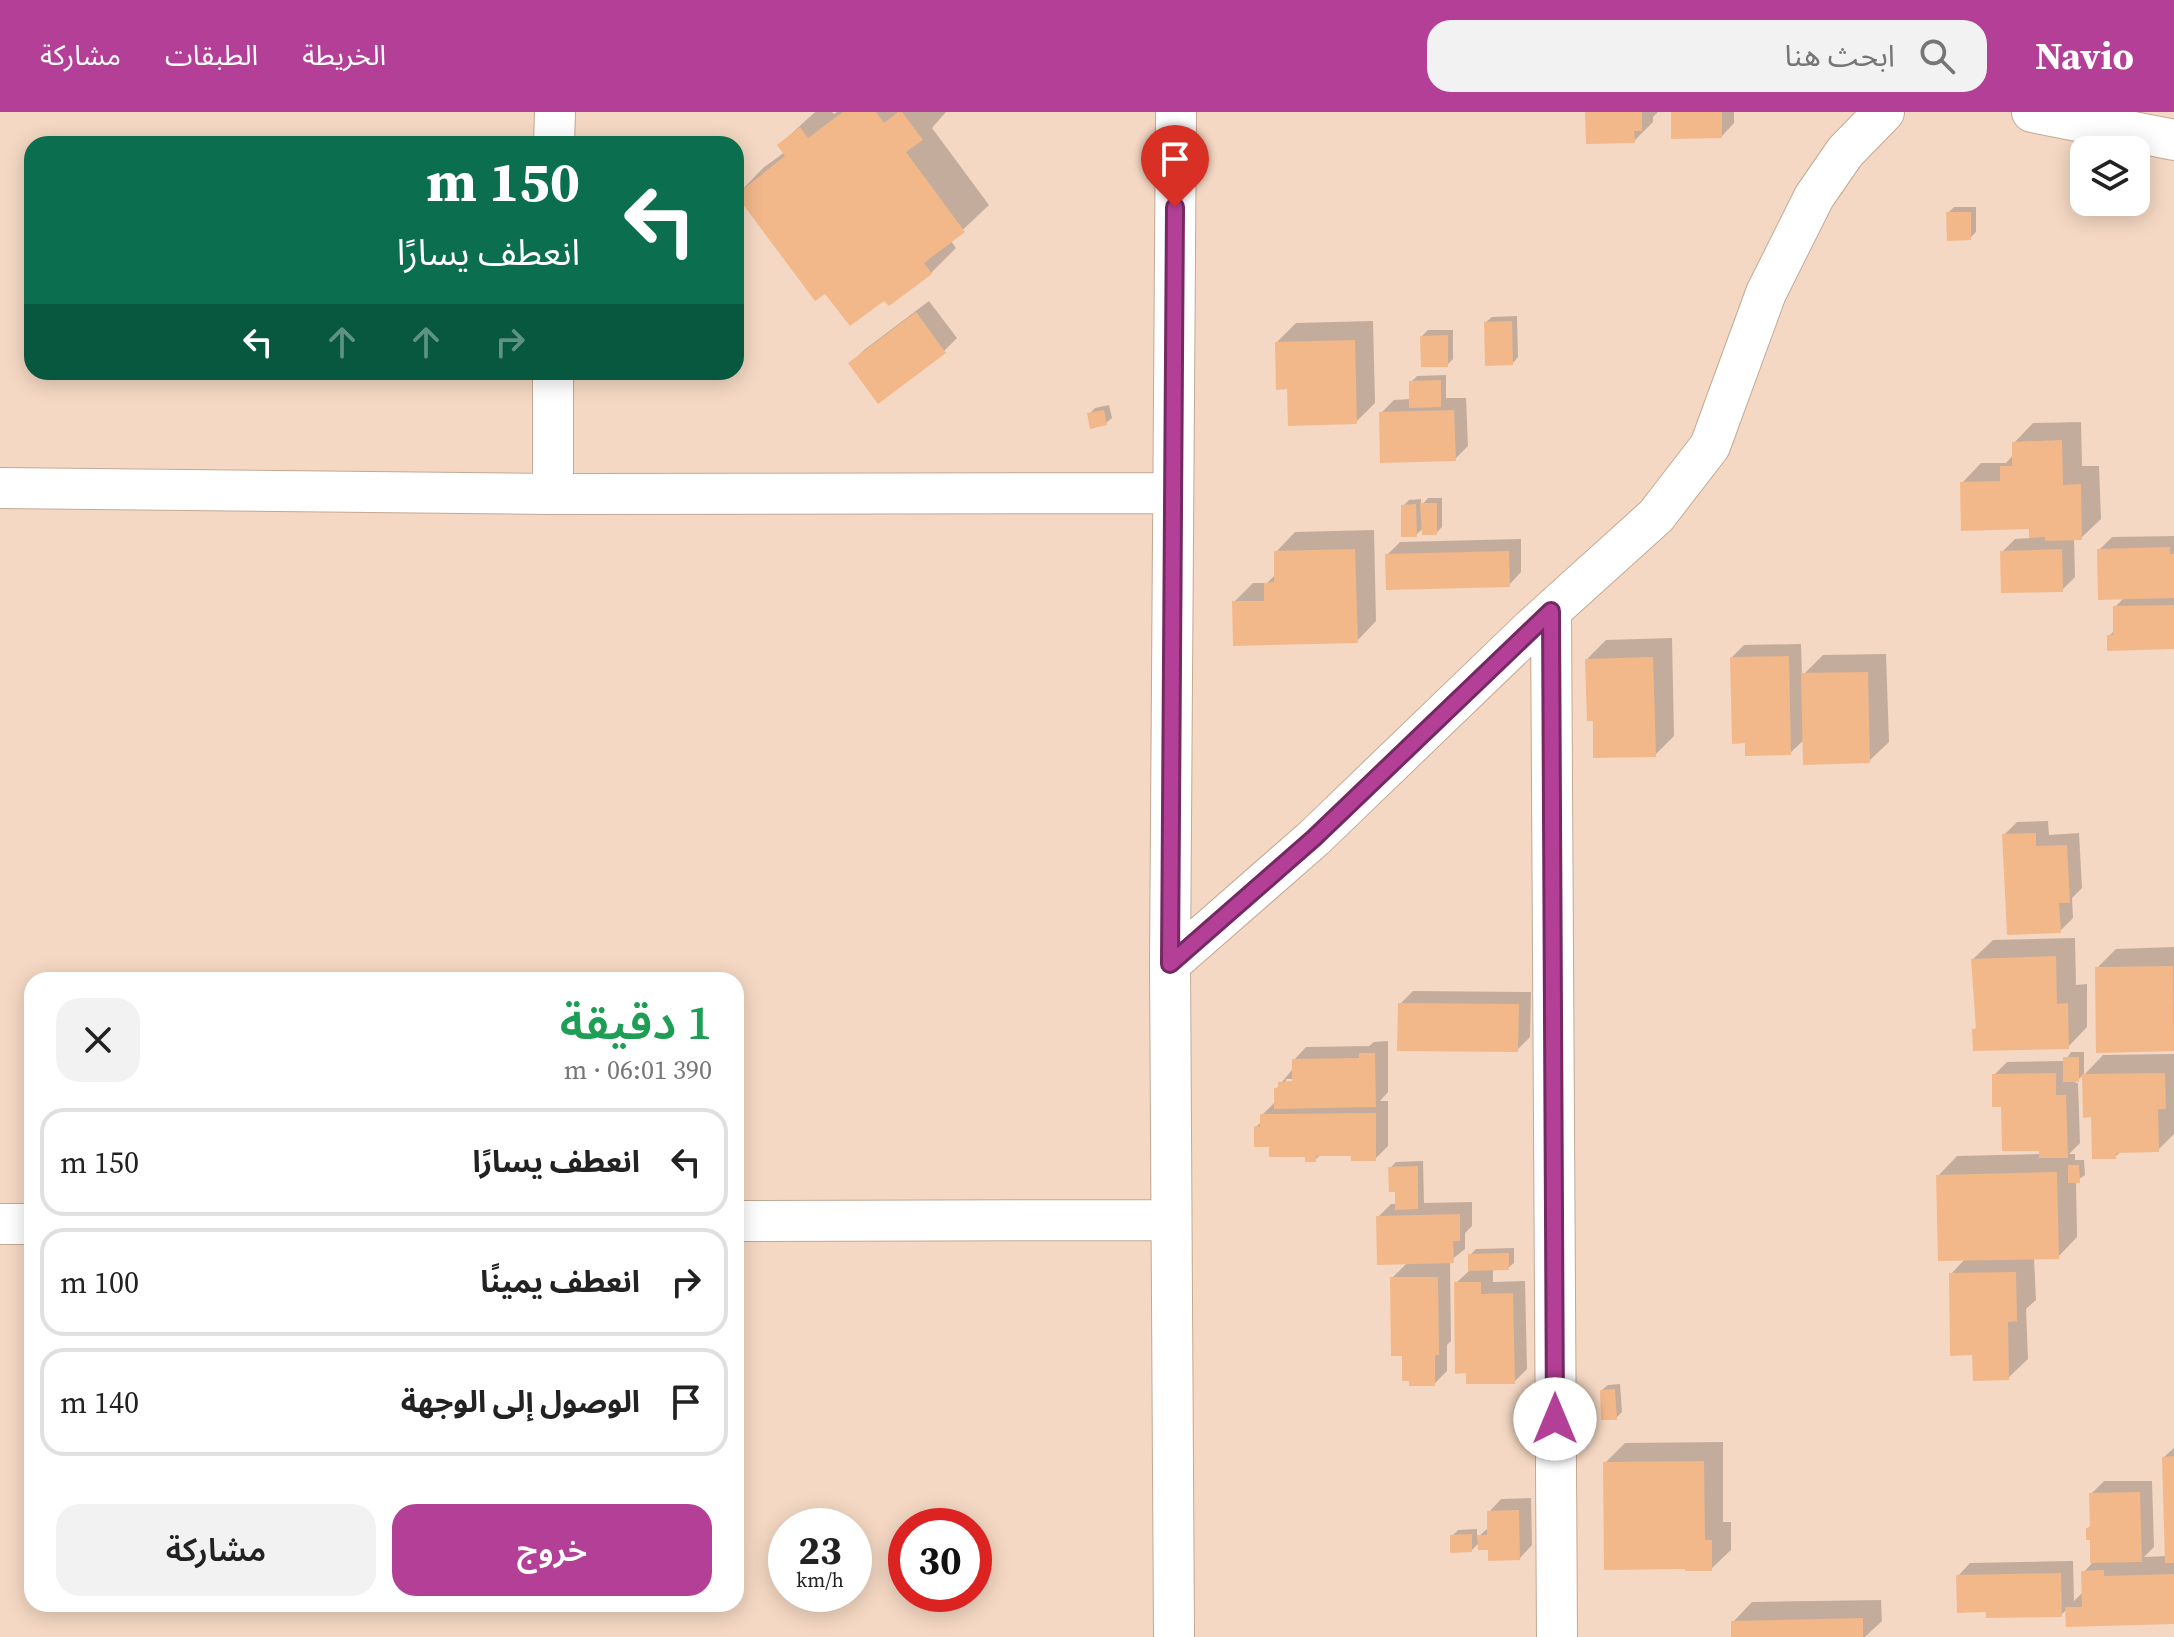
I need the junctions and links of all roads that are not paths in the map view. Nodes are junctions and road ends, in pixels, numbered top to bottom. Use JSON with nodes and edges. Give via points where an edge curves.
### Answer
{"nodes":[{"id":1,"x":555,"y":112,"type":"edge"},
{"id":2,"x":1176,"y":112,"type":"edge"},
{"id":3,"x":1884,"y":112,"type":"edge"},
{"id":4,"x":2032,"y":112,"type":"edge"},
{"id":5,"x":554,"y":136,"type":"edge"},
{"id":6,"x":2174,"y":140,"type":"edge"},
{"id":7,"x":553,"y":380,"type":"edge"},
{"id":8,"x":0,"y":488,"type":"edge"},
{"id":9,"x":1173,"y":493,"type":"junction"},
{"id":10,"x":553,"y":494,"type":"junction"},
{"id":11,"x":1551,"y":611,"type":"junction"},
{"id":12,"x":1170,"y":964,"type":"junction"},
{"id":13,"x":1171,"y":1220,"type":"junction"},
{"id":14,"x":744,"y":1221,"type":"edge"},
{"id":15,"x":0,"y":1224,"type":"edge"},
{"id":16,"x":24,"y":1224,"type":"edge"},
{"id":17,"x":1174,"y":1637,"type":"edge"},
{"id":18,"x":1557,"y":1637,"type":"edge"}],
"edges":[{"from":1,"to":5,"type":"street"},
{"from":2,"to":9,"type":"street"},
{"from":3,"to":11,"type":"street","via":[[1845,152],[1814,197],[1766,293],[1710,446],[1656,516]]},
{"from":4,"to":6,"type":"street"},
{"from":7,"to":10,"type":"street"},
{"from":8,"to":10,"type":"street"},
{"from":9,"to":10,"type":"street"},
{"from":9,"to":12,"type":"street"},
{"from":11,"to":12,"type":"street","via":[[1314,838]]},
{"from":11,"to":18,"type":"street"},
{"from":12,"to":13,"type":"street"},
{"from":13,"to":14,"type":"street"},
{"from":13,"to":17,"type":"street"},
{"from":15,"to":16,"type":"street"}]}
